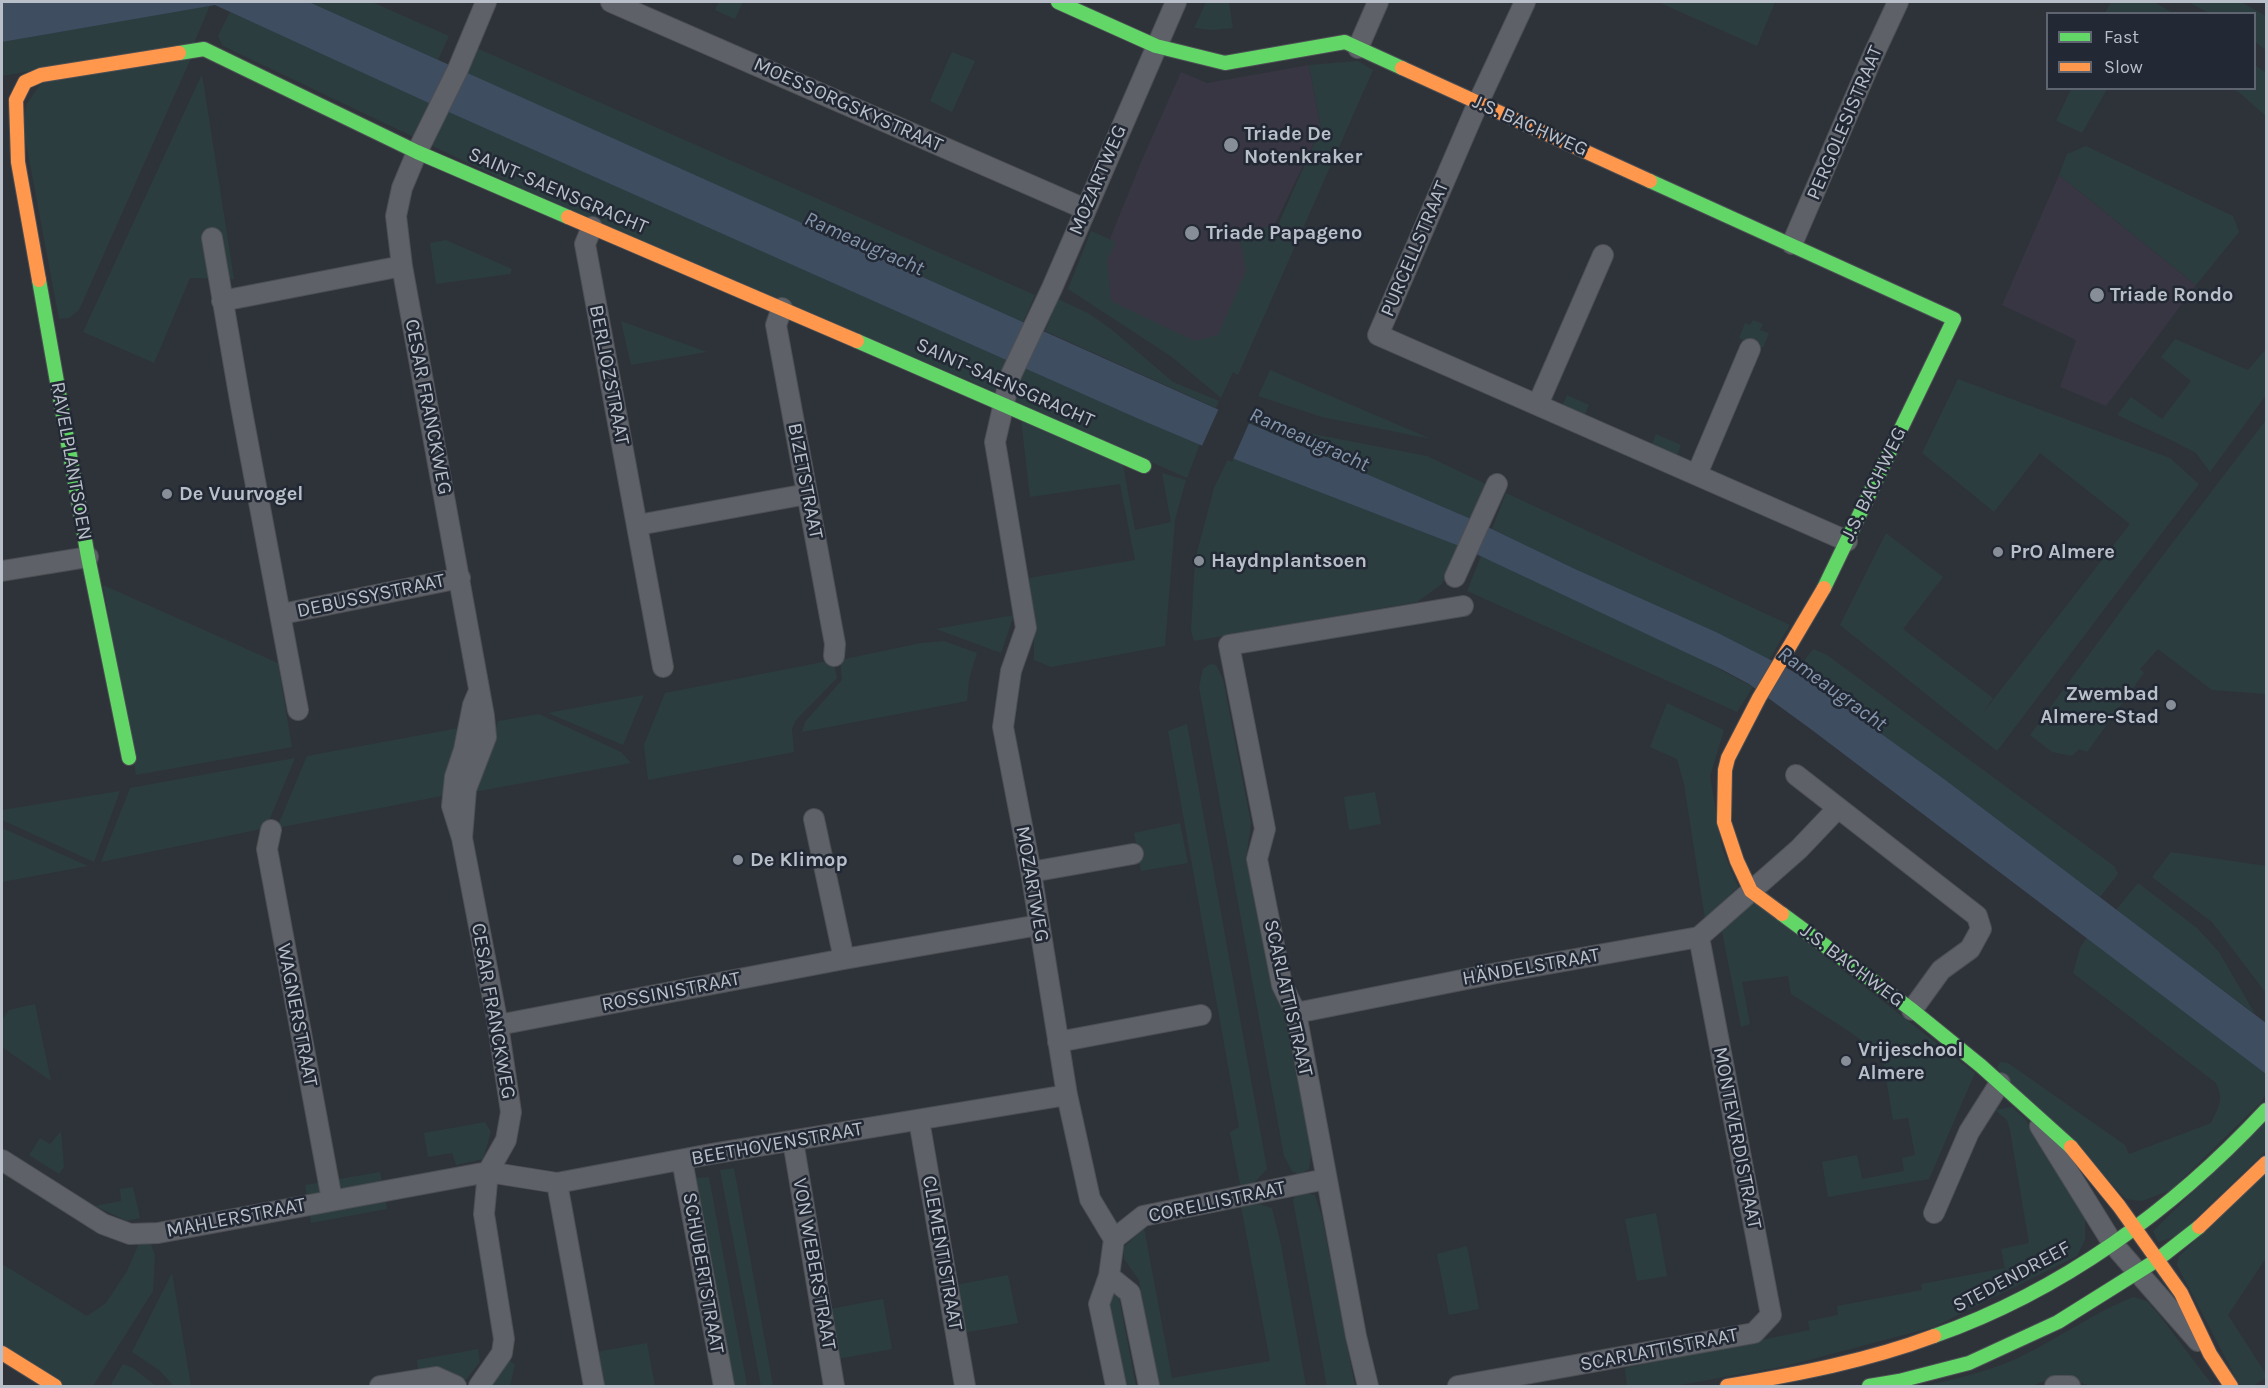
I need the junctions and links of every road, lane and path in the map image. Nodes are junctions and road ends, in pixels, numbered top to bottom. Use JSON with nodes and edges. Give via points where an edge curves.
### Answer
{"nodes":[{"id":1,"x":486,"y":2,"type":"edge"},
{"id":2,"x":611,"y":2,"type":"edge"},
{"id":3,"x":1058,"y":2,"type":"edge"},
{"id":4,"x":1176,"y":2,"type":"edge"},
{"id":5,"x":1378,"y":2,"type":"edge"},
{"id":6,"x":1525,"y":2,"type":"edge"},
{"id":7,"x":1898,"y":2,"type":"edge"},
{"id":8,"x":1156,"y":46,"type":"junction"},
{"id":9,"x":1358,"y":48,"type":"junction"},
{"id":10,"x":1478,"y":103,"type":"junction"},
{"id":11,"x":417,"y":152,"type":"junction"},
{"id":12,"x":10,"y":164,"type":"edge"},
{"id":13,"x":1085,"y":209,"type":"junction"},
{"id":14,"x":592,"y":227,"type":"junction"},
{"id":15,"x":212,"y":238,"type":"dead end"},
{"id":16,"x":1792,"y":244,"type":"junction"},
{"id":17,"x":1603,"y":255,"type":"dead end"},
{"id":18,"x":402,"y":266,"type":"junction"},
{"id":19,"x":222,"y":301,"type":"junction"},
{"id":20,"x":782,"y":308,"type":"junction"},
{"id":21,"x":1750,"y":349,"type":"dead end"},
{"id":22,"x":1003,"y":403,"type":"junction"},
{"id":23,"x":1538,"y":404,"type":"junction"},
{"id":24,"x":1144,"y":466,"type":"dead end"},
{"id":25,"x":1697,"y":474,"type":"junction"},
{"id":26,"x":1497,"y":484,"type":"dead end"},
{"id":27,"x":807,"y":494,"type":"junction"},
{"id":28,"x":638,"y":525,"type":"junction"},
{"id":29,"x":1847,"y":541,"type":"junction"},
{"id":30,"x":88,"y":557,"type":"junction"},
{"id":31,"x":2,"y":571,"type":"edge"},
{"id":32,"x":1455,"y":577,"type":"dead end"},
{"id":33,"x":460,"y":578,"type":"junction"},
{"id":34,"x":1463,"y":606,"type":"dead end"},
{"id":35,"x":282,"y":614,"type":"junction"},
{"id":36,"x":834,"y":656,"type":"dead end"},
{"id":37,"x":663,"y":667,"type":"dead end"},
{"id":38,"x":298,"y":710,"type":"dead end"},
{"id":39,"x":129,"y":758,"type":"dead end"},
{"id":40,"x":1796,"y":775,"type":"dead end"},
{"id":41,"x":1838,"y":807,"type":"junction"},
{"id":42,"x":814,"y":819,"type":"dead end"},
{"id":43,"x":271,"y":830,"type":"dead end"},
{"id":44,"x":1133,"y":854,"type":"dead end"},
{"id":45,"x":1031,"y":872,"type":"junction"},
{"id":46,"x":1751,"y":891,"type":"junction"},
{"id":47,"x":1039,"y":925,"type":"junction"},
{"id":48,"x":1699,"y":937,"type":"junction"},
{"id":49,"x":844,"y":959,"type":"junction"},
{"id":50,"x":1912,"y":1011,"type":"junction"},
{"id":51,"x":1296,"y":1013,"type":"junction"},
{"id":52,"x":1201,"y":1015,"type":"dead end"},
{"id":53,"x":498,"y":1025,"type":"junction"},
{"id":54,"x":1058,"y":1042,"type":"junction"},
{"id":55,"x":2000,"y":1083,"type":"junction"},
{"id":56,"x":1067,"y":1095,"type":"junction"},
{"id":57,"x":2266,"y":1110,"type":"edge"},
{"id":58,"x":2031,"y":1111,"type":"junction"},
{"id":59,"x":920,"y":1120,"type":"junction"},
{"id":60,"x":793,"y":1141,"type":"junction"},
{"id":61,"x":2,"y":1160,"type":"edge"},
{"id":62,"x":682,"y":1160,"type":"junction"},
{"id":63,"x":2266,"y":1163,"type":"edge"},
{"id":64,"x":488,"y":1172,"type":"junction"},
{"id":65,"x":1326,"y":1179,"type":"junction"},
{"id":66,"x":557,"y":1183,"type":"junction"},
{"id":67,"x":333,"y":1200,"type":"junction"},
{"id":68,"x":1934,"y":1213,"type":"dead end"},
{"id":69,"x":2134,"y":1230,"type":"junction"},
{"id":70,"x":1114,"y":1239,"type":"junction"},
{"id":71,"x":2113,"y":1244,"type":"junction"},
{"id":72,"x":2157,"y":1260,"type":"junction"},
{"id":73,"x":2138,"y":1272,"type":"junction"},
{"id":74,"x":1110,"y":1276,"type":"junction"},
{"id":75,"x":1754,"y":1333,"type":"joint"},
{"id":76,"x":2,"y":1353,"type":"edge"},
{"id":77,"x":2210,"y":1354,"type":"junction"},
{"id":78,"x":1148,"y":1384,"type":"edge"},
{"id":79,"x":55,"y":1386,"type":"edge"},
{"id":80,"x":380,"y":1386,"type":"edge"},
{"id":81,"x":456,"y":1386,"type":"edge"},
{"id":82,"x":479,"y":1386,"type":"edge"},
{"id":83,"x":594,"y":1386,"type":"edge"},
{"id":84,"x":724,"y":1386,"type":"edge"},
{"id":85,"x":834,"y":1386,"type":"edge"},
{"id":86,"x":965,"y":1386,"type":"edge"},
{"id":87,"x":1116,"y":1386,"type":"edge"},
{"id":88,"x":1368,"y":1386,"type":"edge"},
{"id":89,"x":1458,"y":1386,"type":"edge"},
{"id":90,"x":1727,"y":1386,"type":"edge"},
{"id":91,"x":1869,"y":1386,"type":"edge"},
{"id":92,"x":2055,"y":1386,"type":"edge"},
{"id":93,"x":2070,"y":1386,"type":"edge"},
{"id":94,"x":2231,"y":1386,"type":"edge"}],
"edges":[{"from":1,"to":11,"type":"street","name":"CESAR FRANCKWEG"},
{"from":2,"to":13,"type":"street","name":"MOESSORGSKYSTRAAT"},
{"from":3,"to":8,"type":"street","name":"J.S. BACHWEG"},
{"from":4,"to":8,"type":"street","name":"MOZARTWEG"},
{"from":5,"to":9,"type":"street"},
{"from":6,"to":10,"type":"street"},
{"from":7,"to":16,"type":"street","name":"PERGOLESISTRAAT"},
{"from":8,"to":9,"type":"street","name":"J.S. BACHWEG","via":[[1225,63],[1345,42]]},
{"from":8,"to":13,"type":"street","name":"MOZARTWEG"},
{"from":9,"to":10,"type":"street","name":"J.S. BACHWEG"},
{"from":10,"to":16,"type":"street","name":"J.S. BACHWEG"},
{"from":10,"to":23,"type":"street","name":"PURCELLSTRAAT","via":[[1378,335]]},
{"from":11,"to":12,"type":"street","name":"SAINT-SAENSGRACHT","via":[[204,49],[40,75],[25,82],[16,100]]},
{"from":11,"to":14,"type":"street","name":"SAINT-SAENSGRACHT"},
{"from":11,"to":18,"type":"street","name":"CESAR FRANCKWEG","via":[[402,188],[396,216]]},
{"from":12,"to":30,"type":"street","name":"RAVELPLANTSOEN"},
{"from":13,"to":22,"type":"street","name":"MOZARTWEG","via":[[1010,377]]},
{"from":14,"to":20,"type":"street","name":"SAINT-SAENSGRACHT"},
{"from":14,"to":28,"type":"street","name":"BERLIOZSTRAAT","via":[[585,244]]},
{"from":15,"to":19,"type":"street"},
{"from":16,"to":29,"type":"street","name":"J.S. BACHWEG","via":[[1954,319]]},
{"from":17,"to":23,"type":"street"},
{"from":18,"to":19,"type":"street"},
{"from":18,"to":33,"type":"street","name":"CESAR FRANCKWEG"},
{"from":19,"to":35,"type":"street"},
{"from":20,"to":22,"type":"street","name":"SAINT-SAENSGRACHT"},
{"from":20,"to":27,"type":"street","name":"BIZETSTRAAT","via":[[776,325]]},
{"from":21,"to":25,"type":"street"},
{"from":22,"to":24,"type":"street","name":"SAINT-SAENSGRACHT"},
{"from":22,"to":45,"type":"street","name":"MOZARTWEG","via":[[995,442],[1026,628],[1011,671],[1003,727]]},
{"from":23,"to":25,"type":"street","name":"PURCELLSTRAAT"},
{"from":25,"to":29,"type":"street","name":"PURCELLSTRAAT"},
{"from":26,"to":32,"type":"street"},
{"from":27,"to":28,"type":"street"},
{"from":27,"to":36,"type":"street","name":"BIZETSTRAAT"},
{"from":28,"to":37,"type":"street","name":"BERLIOZSTRAAT"},
{"from":29,"to":46,"type":"street","name":"J.S. BACHWEG","via":[[1816,604],[1728,758],[1724,822]]},
{"from":30,"to":31,"type":"street"},
{"from":30,"to":39,"type":"street","name":"RAVELPLANTSOEN"},
{"from":33,"to":35,"type":"street","name":"DEBUSSYSTRAAT"},
{"from":33,"to":53,"type":"street","name":"CESAR FRANCKWEG","via":[[480,688],[454,777],[452,806],[462,838]]},
{"from":34,"to":51,"type":"street","name":"SCARLATTISTRAAT","via":[[1229,645],[1265,829],[1257,859],[1282,985]]},
{"from":35,"to":38,"type":"street"},
{"from":40,"to":41,"type":"street"},
{"from":41,"to":46,"type":"street","via":[[1799,849]]},
{"from":41,"to":50,"type":"street","via":[[1977,916],[1981,929],[1970,949],[1941,970]]},
{"from":42,"to":49,"type":"street"},
{"from":43,"to":67,"type":"street","name":"WAGNERSTRAAT","via":[[267,849],[272,880]]},
{"from":44,"to":45,"type":"street"},
{"from":45,"to":47,"type":"street","name":"MOZARTWEG"},
{"from":46,"to":48,"type":"street"},
{"from":46,"to":50,"type":"street","name":"J.S. BACHWEG"},
{"from":47,"to":49,"type":"street","name":"ROSSINISTRAAT"},
{"from":47,"to":54,"type":"street","name":"MOZARTWEG"},
{"from":48,"to":51,"type":"street","name":"HÄNDELSTRAAT","via":[[1497,972]]},
{"from":48,"to":75,"type":"street","name":"MONTEVERDISTRAAT","via":[[1771,1315]]},
{"from":49,"to":53,"type":"street","name":"ROSSINISTRAAT"},
{"from":50,"to":55,"type":"street","name":"J.S. BACHWEG"},
{"from":51,"to":65,"type":"street","name":"SCARLATTISTRAAT"},
{"from":52,"to":54,"type":"street"},
{"from":53,"to":64,"type":"street","name":"CESAR FRANCKWEG","via":[[511,1112],[506,1140]]},
{"from":54,"to":56,"type":"street","name":"MOZARTWEG"},
{"from":55,"to":58,"type":"street","name":"J.S. BACHWEG"},
{"from":55,"to":68,"type":"street","via":[[1969,1132]]},
{"from":56,"to":59,"type":"street","name":"BEETHOVENSTRAAT"},
{"from":56,"to":70,"type":"street","name":"MOZARTWEG","via":[[1090,1199]]},
{"from":57,"to":69,"type":"street","name":"STEDENDREEF","via":[[2197,1182]]},
{"from":58,"to":69,"type":"street","name":"J.S. BACHWEG","via":[[2066,1141]]},
{"from":58,"to":71,"type":"street","name":"J.S. BACHWEG"},
{"from":59,"to":60,"type":"street","name":"BEETHOVENSTRAAT"},
{"from":59,"to":86,"type":"street","name":"CLEMENTISTRAAT"},
{"from":60,"to":62,"type":"street","name":"BEETHOVENSTRAAT"},
{"from":60,"to":85,"type":"street","name":"VON WEBERSTRAAT"},
{"from":61,"to":67,"type":"street","name":"MAHLERSTRAAT","via":[[103,1224],[130,1234],[158,1233]]},
{"from":62,"to":66,"type":"street","name":"BEETHOVENSTRAAT"},
{"from":62,"to":84,"type":"street","name":"SCHUBERTSTRAAT"},
{"from":63,"to":72,"type":"street","via":[[2190,1236]]},
{"from":64,"to":66,"type":"street","name":"BEETHOVENSTRAAT"},
{"from":64,"to":67,"type":"street","name":"MAHLERSTRAAT"},
{"from":64,"to":82,"type":"street","name":"CESAR FRANCKWEG","via":[[484,1214],[504,1339],[502,1353]]},
{"from":65,"to":70,"type":"street","name":"CORELLISTRAAT","via":[[1143,1216]]},
{"from":65,"to":88,"type":"street","name":"SCARLATTISTRAAT"},
{"from":66,"to":83,"type":"street"},
{"from":69,"to":71,"type":"street","name":"STEDENDREEF"},
{"from":69,"to":72,"type":"street","name":"J.S. BACHWEG"},
{"from":70,"to":74,"type":"street"},
{"from":71,"to":73,"type":"street","name":"J.S. BACHWEG"},
{"from":71,"to":90,"type":"street","name":"STEDENDREEF","via":[[2035,1290],[1958,1328],[1830,1368]]},
{"from":72,"to":73,"type":"street"},
{"from":72,"to":77,"type":"street","name":"J.S. BACHWEG","via":[[2181,1293]]},
{"from":73,"to":77,"type":"street","name":"J.S. BACHWEG"},
{"from":73,"to":91,"type":"street","via":[[2058,1322],[1969,1363]]},
{"from":74,"to":78,"type":"street","via":[[1130,1293]]},
{"from":74,"to":87,"type":"street","via":[[1099,1304]]},
{"from":75,"to":89,"type":"street","name":"SCARLATTISTRAAT"},
{"from":76,"to":79,"type":"street"},
{"from":77,"to":94,"type":"street","name":"J.S. BACHWEG"},
{"from":80,"to":81,"type":"street","via":[[436,1377]]},
{"from":92,"to":93,"type":"street"}]}
